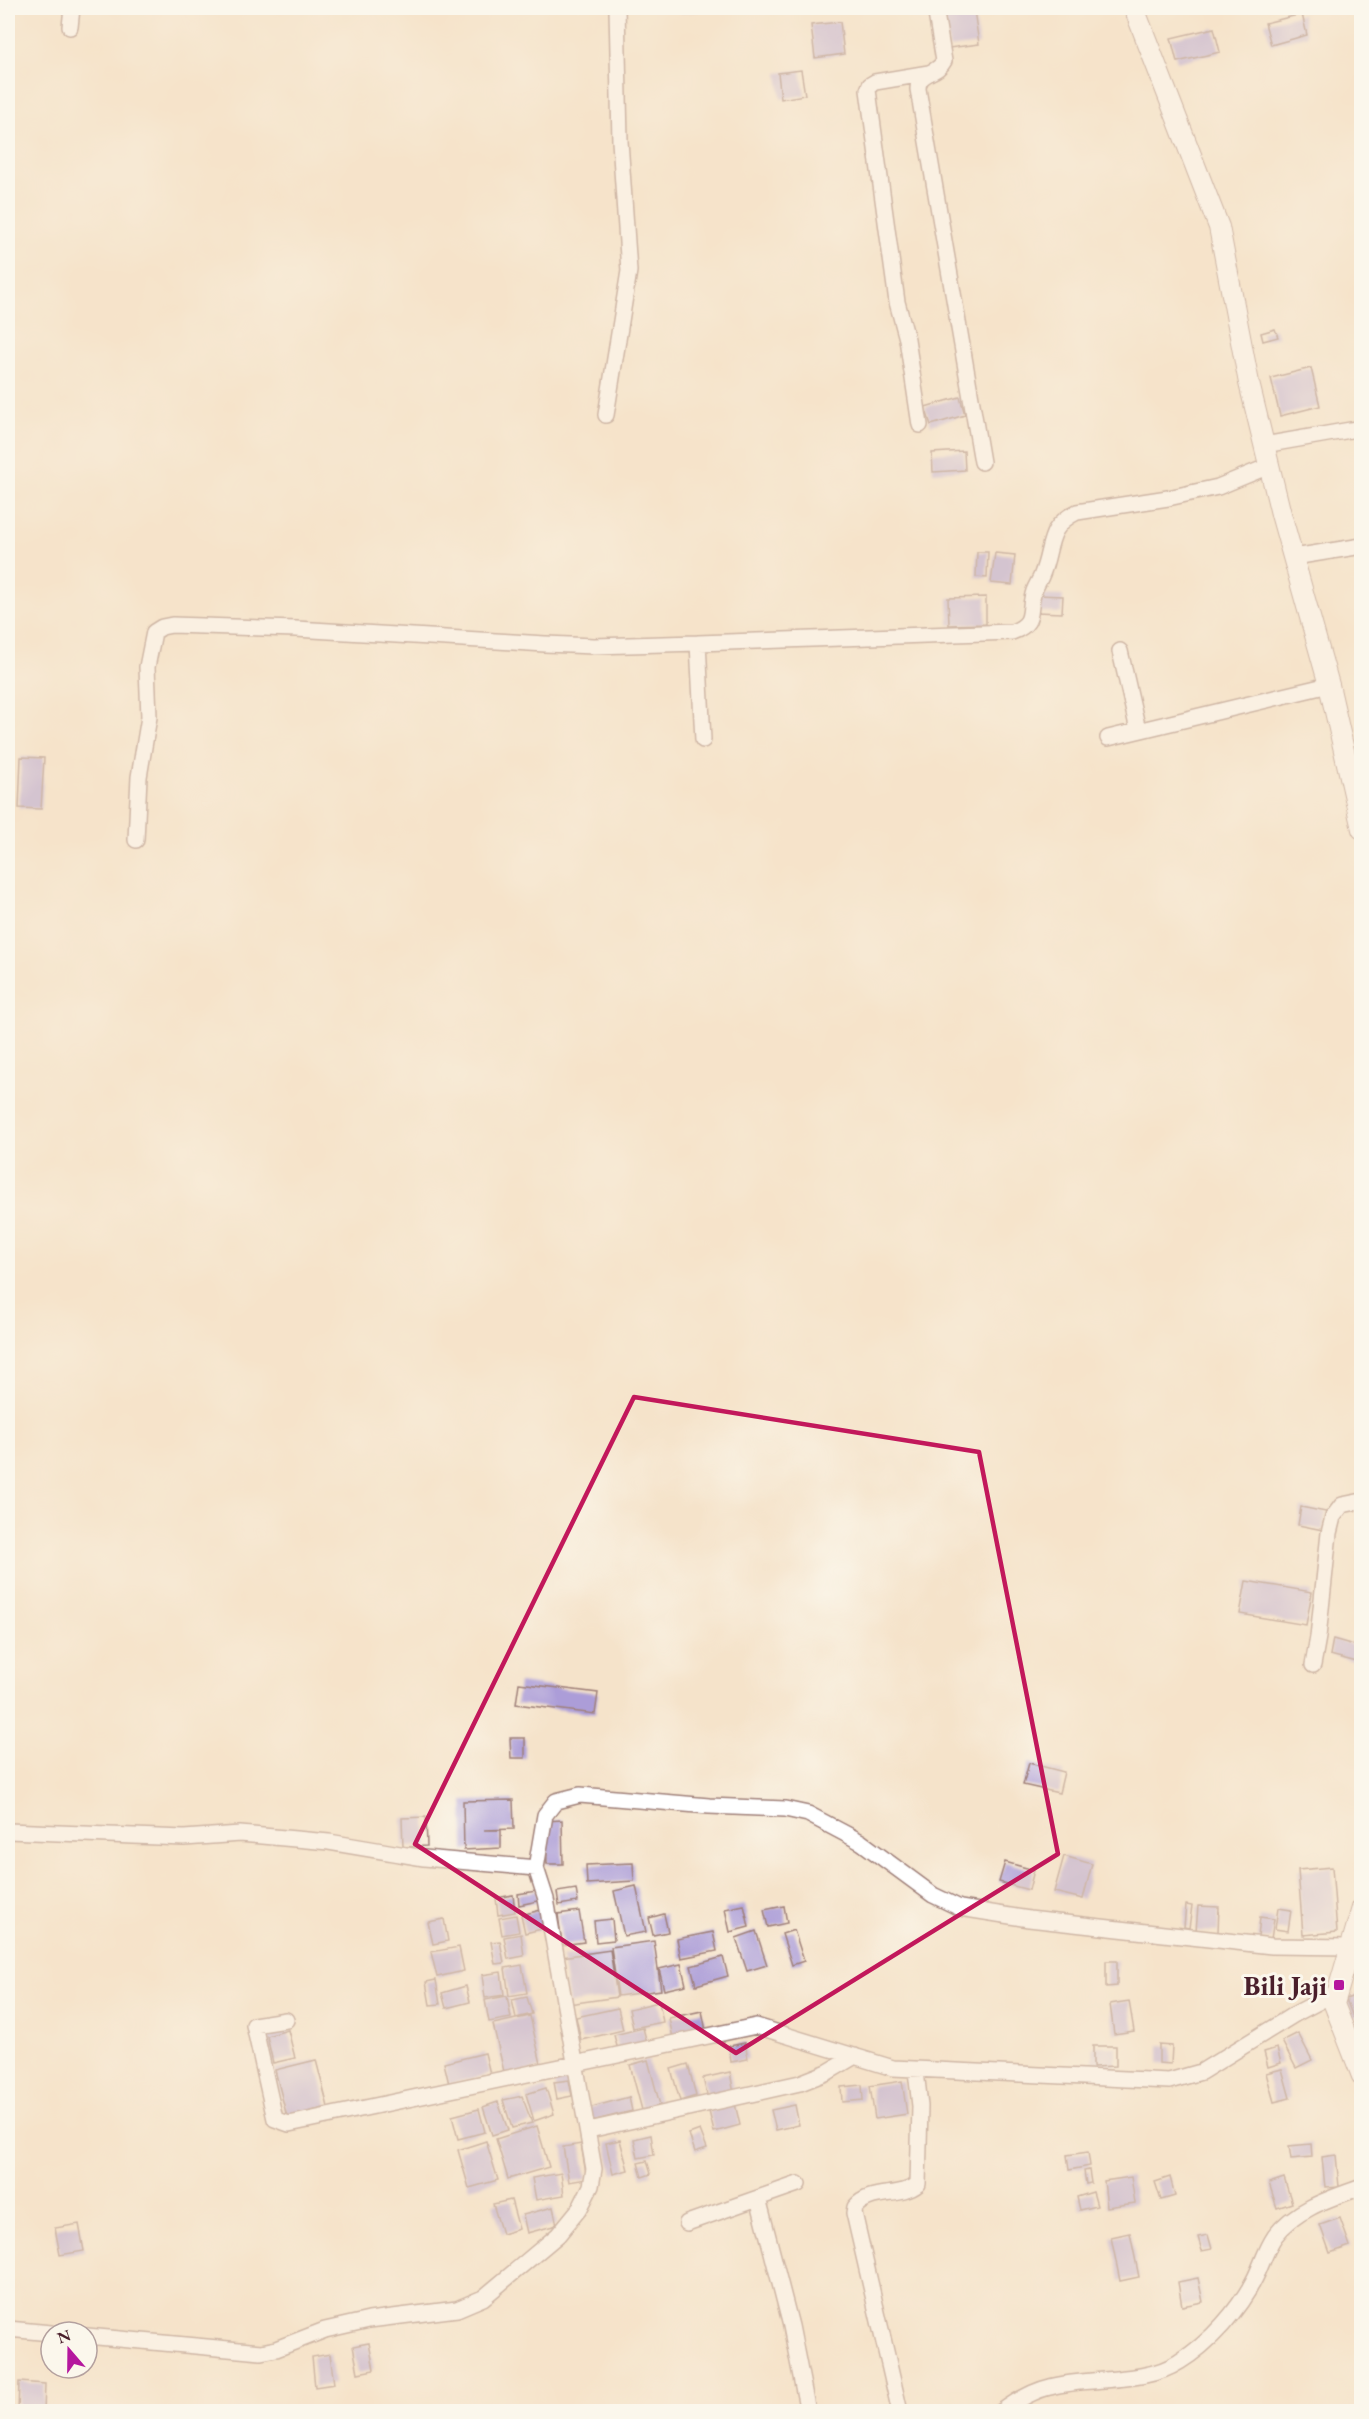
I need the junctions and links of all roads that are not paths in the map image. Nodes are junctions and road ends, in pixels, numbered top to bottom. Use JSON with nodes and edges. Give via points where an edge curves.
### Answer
{"nodes":[{"id":1,"x":72,"y":8,"type":"edge"},
{"id":2,"x":617,"y":8,"type":"edge"},
{"id":3,"x":934,"y":8,"type":"edge"},
{"id":4,"x":1134,"y":8,"type":"edge"},
{"id":5,"x":70,"y":27,"type":"dead end"},
{"id":6,"x":929,"y":73,"type":"junction"},
{"id":7,"x":606,"y":415,"type":"dead end"},
{"id":8,"x":920,"y":425,"type":"dead end"},
{"id":9,"x":1362,"y":428,"type":"edge"},
{"id":10,"x":1264,"y":445,"type":"junction"},
{"id":11,"x":982,"y":462,"type":"dead end"},
{"id":12,"x":1269,"y":466,"type":"junction"},
{"id":13,"x":1362,"y":546,"type":"edge"},
{"id":14,"x":1293,"y":557,"type":"junction"},
{"id":15,"x":698,"y":644,"type":"junction"},
{"id":16,"x":1120,"y":651,"type":"dead end"},
{"id":17,"x":1329,"y":685,"type":"junction"},
{"id":18,"x":1138,"y":730,"type":"junction"},
{"id":19,"x":1108,"y":738,"type":"dead end"},
{"id":20,"x":703,"y":740,"type":"dead end"},
{"id":21,"x":1362,"y":829,"type":"edge"},
{"id":22,"x":136,"y":840,"type":"dead end"},
{"id":23,"x":1362,"y":1501,"type":"edge"},
{"id":24,"x":1313,"y":1665,"type":"dead end"},
{"id":25,"x":8,"y":1832,"type":"edge"},
{"id":26,"x":536,"y":1868,"type":"junction"},
{"id":27,"x":1362,"y":1908,"type":"edge"},
{"id":28,"x":1350,"y":1947,"type":"junction"},
{"id":29,"x":1337,"y":1992,"type":"junction"},
{"id":30,"x":286,"y":2020,"type":"dead end"},
{"id":31,"x":855,"y":2056,"type":"junction"},
{"id":32,"x":577,"y":2064,"type":"junction"},
{"id":33,"x":916,"y":2071,"type":"junction"},
{"id":34,"x":1362,"y":2076,"type":"edge"},
{"id":35,"x":589,"y":2130,"type":"junction"},
{"id":36,"x":798,"y":2184,"type":"dead end"},
{"id":37,"x":1362,"y":2187,"type":"edge"},
{"id":38,"x":758,"y":2198,"type":"junction"},
{"id":39,"x":687,"y":2223,"type":"dead end"},
{"id":40,"x":8,"y":2330,"type":"edge"},
{"id":41,"x":39,"y":2332,"type":"edge"},
{"id":42,"x":99,"y":2338,"type":"edge"},
{"id":43,"x":808,"y":2412,"type":"edge"},
{"id":44,"x":900,"y":2412,"type":"edge"},
{"id":45,"x":1001,"y":2412,"type":"edge"}],
"edges":[{"from":1,"to":5,"type":"street"},
{"from":2,"to":7,"type":"street","via":[[629,271]]},
{"from":3,"to":6,"type":"street","via":[[944,61]]},
{"from":4,"to":10,"type":"street","via":[[1219,227]]},
{"from":6,"to":8,"type":"street","via":[[875,82],[868,90],[897,303],[907,339]]},
{"from":6,"to":11,"type":"street","via":[[919,80],[918,89]]},
{"from":9,"to":10,"type":"street"},
{"from":10,"to":12,"type":"street"},
{"from":12,"to":14,"type":"street"},
{"from":12,"to":15,"type":"street","via":[[1218,487],[1077,512],[1065,518],[1052,535],[1043,573],[1033,592],[1030,618],[1026,626],[1012,632]]},
{"from":13,"to":14,"type":"street"},
{"from":14,"to":17,"type":"street"},
{"from":15,"to":20,"type":"street"},
{"from":15,"to":22,"type":"street","via":[[584,646],[296,629],[162,627],[154,632],[147,667],[149,717],[139,777]]},
{"from":16,"to":18,"type":"street"},
{"from":17,"to":18,"type":"street"},
{"from":17,"to":21,"type":"street"},
{"from":18,"to":19,"type":"street"},
{"from":23,"to":24,"type":"street","via":[[1342,1504],[1333,1517]]},
{"from":25,"to":26,"type":"street","via":[[184,1838],[240,1834]]},
{"from":26,"to":28,"type":"street","via":[[545,1815],[561,1798],[580,1795],[784,1809],[808,1815],[861,1842],[933,1895],[960,1908],[1272,1946]]},
{"from":26,"to":32,"type":"street","via":[[546,1899]]},
{"from":27,"to":28,"type":"street"},
{"from":28,"to":29,"type":"street"},
{"from":29,"to":33,"type":"street","via":[[1201,2072],[1169,2081]]},
{"from":29,"to":34,"type":"street","via":[[1334,2004]]},
{"from":30,"to":32,"type":"street","via":[[254,2025],[275,2119],[289,2124]]},
{"from":31,"to":32,"type":"street","via":[[756,2026]]},
{"from":31,"to":33,"type":"street"},
{"from":31,"to":35,"type":"street","via":[[800,2083]]},
{"from":32,"to":35,"type":"street"},
{"from":33,"to":44,"type":"street","via":[[920,2106],[918,2184],[866,2198],[855,2206],[854,2213]]},
{"from":35,"to":42,"type":"street","via":[[594,2169],[580,2208],[558,2235],[483,2298],[457,2309],[325,2330],[261,2352]]},
{"from":36,"to":38,"type":"street"},
{"from":37,"to":45,"type":"street","via":[[1317,2204],[1285,2226],[1275,2236],[1240,2303],[1218,2329],[1179,2363],[1149,2374],[1050,2387]]},
{"from":38,"to":39,"type":"street"},
{"from":38,"to":43,"type":"street","via":[[791,2326]]},
{"from":40,"to":41,"type":"street"}]}
